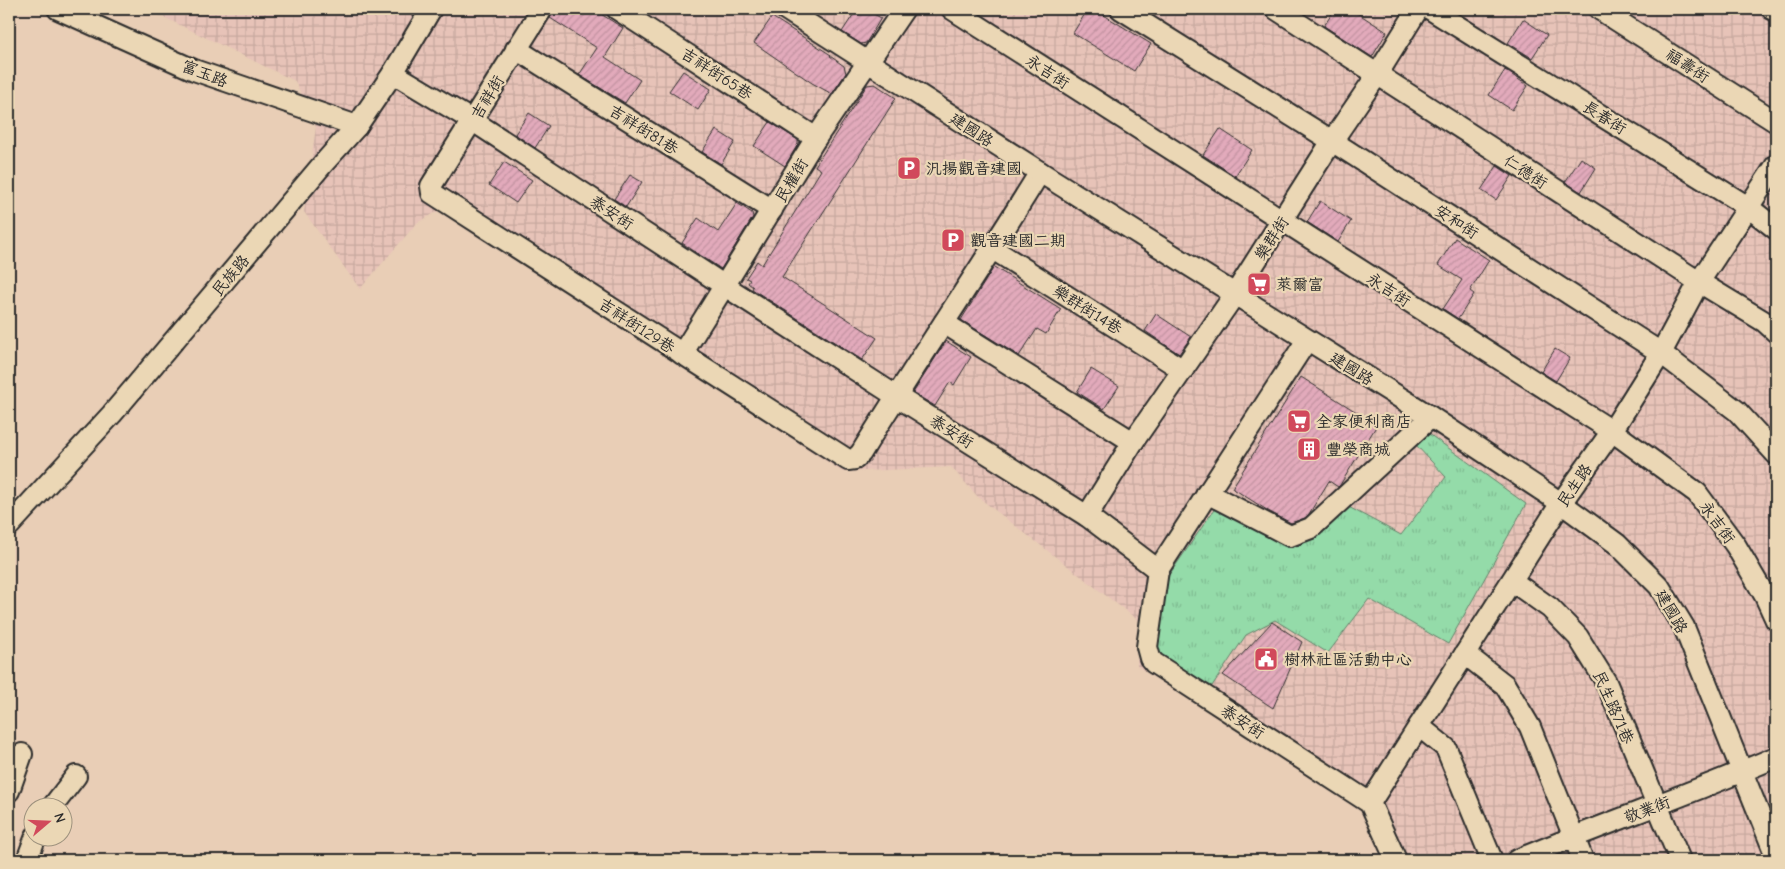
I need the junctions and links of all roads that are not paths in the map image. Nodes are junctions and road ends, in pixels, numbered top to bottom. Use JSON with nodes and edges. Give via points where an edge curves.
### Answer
{"nodes":[{"id":1,"x":58,"y":9,"type":"edge"},
{"id":2,"x":431,"y":9,"type":"edge"},
{"id":3,"x":542,"y":9,"type":"edge"},
{"id":4,"x":617,"y":9,"type":"edge"},
{"id":5,"x":785,"y":9,"type":"edge"},
{"id":6,"x":904,"y":9,"type":"edge"},
{"id":7,"x":952,"y":9,"type":"edge"},
{"id":8,"x":1120,"y":9,"type":"edge"},
{"id":9,"x":1276,"y":9,"type":"edge"},
{"id":10,"x":1418,"y":9,"type":"edge"},
{"id":11,"x":1430,"y":9,"type":"edge"},
{"id":12,"x":1599,"y":9,"type":"edge"},
{"id":13,"x":1772,"y":9,"type":"edge"},
{"id":14,"x":1776,"y":11,"type":"edge"},
{"id":15,"x":516,"y":48,"type":"junction"},
{"id":16,"x":868,"y":62,"type":"junction"},
{"id":17,"x":394,"y":73,"type":"junction"},
{"id":18,"x":1377,"y":74,"type":"junction"},
{"id":19,"x":473,"y":121,"type":"junction"},
{"id":20,"x":1776,"y":122,"type":"edge"},
{"id":21,"x":357,"y":126,"type":"junction"},
{"id":22,"x":816,"y":138,"type":"junction"},
{"id":23,"x":1332,"y":141,"type":"junction"},
{"id":24,"x":1776,"y":165,"type":"edge"},
{"id":25,"x":1040,"y":172,"type":"junction"},
{"id":26,"x":431,"y":186,"type":"joint"},
{"id":27,"x":1748,"y":207,"type":"junction"},
{"id":28,"x":772,"y":210,"type":"junction"},
{"id":29,"x":1282,"y":220,"type":"junction"},
{"id":30,"x":1776,"y":229,"type":"edge"},
{"id":31,"x":993,"y":249,"type":"junction"},
{"id":32,"x":1699,"y":282,"type":"junction"},
{"id":33,"x":724,"y":286,"type":"junction"},
{"id":34,"x":1235,"y":294,"type":"junction"},
{"id":35,"x":944,"y":323,"type":"junction"},
{"id":36,"x":1776,"y":332,"type":"edge"},
{"id":37,"x":1307,"y":340,"type":"junction"},
{"id":38,"x":1661,"y":353,"type":"junction"},
{"id":39,"x":682,"y":354,"type":"junction"},
{"id":40,"x":1183,"y":370,"type":"junction"},
{"id":41,"x":896,"y":396,"type":"junction"},
{"id":42,"x":1431,"y":417,"type":"junction"},
{"id":43,"x":1612,"y":431,"type":"junction"},
{"id":44,"x":1133,"y":442,"type":"junction"},
{"id":45,"x":1776,"y":454,"type":"edge"},
{"id":46,"x":1207,"y":493,"type":"junction"},
{"id":47,"x":1561,"y":503,"type":"junction"},
{"id":48,"x":1087,"y":516,"type":"junction"},
{"id":49,"x":9,"y":526,"type":"edge"},
{"id":50,"x":1158,"y":570,"type":"junction"},
{"id":51,"x":1512,"y":581,"type":"junction"},
{"id":52,"x":1776,"y":620,"type":"edge"},
{"id":53,"x":1465,"y":654,"type":"junction"},
{"id":54,"x":1419,"y":726,"type":"junction"},
{"id":55,"x":22,"y":754,"type":"dead end"},
{"id":56,"x":1776,"y":757,"type":"edge"},
{"id":57,"x":1743,"y":771,"type":"junction"},
{"id":58,"x":76,"y":776,"type":"dead end"},
{"id":59,"x":9,"y":792,"type":"edge"},
{"id":60,"x":61,"y":796,"type":"edge"},
{"id":61,"x":1370,"y":803,"type":"junction"},
{"id":62,"x":1656,"y":805,"type":"junction"},
{"id":63,"x":1574,"y":836,"type":"junction"},
{"id":64,"x":32,"y":846,"type":"edge"},
{"id":65,"x":1776,"y":856,"type":"edge"},
{"id":66,"x":27,"y":860,"type":"edge"},
{"id":67,"x":1396,"y":860,"type":"edge"},
{"id":68,"x":1492,"y":860,"type":"edge"},
{"id":69,"x":1517,"y":860,"type":"edge"},
{"id":70,"x":1583,"y":860,"type":"edge"},
{"id":71,"x":1680,"y":860,"type":"edge"}],
"edges":[{"from":1,"to":21,"type":"street","name":"富玉路","via":[[194,70]]},
{"from":2,"to":17,"type":"street","name":"民族路"},
{"from":3,"to":15,"type":"street","name":"吉祥街"},
{"from":4,"to":22,"type":"street","name":"吉祥街65巷"},
{"from":5,"to":16,"type":"street","name":"建國路"},
{"from":6,"to":16,"type":"street","name":"民權街"},
{"from":7,"to":29,"type":"street","name":"永吉街"},
{"from":8,"to":23,"type":"street","name":"安和街"},
{"from":9,"to":18,"type":"street","name":"仁德街"},
{"from":10,"to":18,"type":"street","name":"樂群街"},
{"from":11,"to":27,"type":"street","name":"長春街"},
{"from":12,"to":20,"type":"street","name":"福壽街"},
{"from":13,"to":14,"type":"street"},
{"from":15,"to":19,"type":"street","name":"吉祥街"},
{"from":15,"to":28,"type":"street","name":"吉祥街81巷"},
{"from":16,"to":22,"type":"street","name":"民權街"},
{"from":16,"to":25,"type":"street","name":"建國路"},
{"from":17,"to":19,"type":"street","name":"泰安街"},
{"from":17,"to":21,"type":"street","name":"民族路"},
{"from":18,"to":23,"type":"street","name":"樂群街"},
{"from":18,"to":32,"type":"street","name":"仁德街"},
{"from":19,"to":26,"type":"street","name":"吉祥街"},
{"from":19,"to":33,"type":"street","name":"泰安街"},
{"from":21,"to":49,"type":"street","name":"民族路","via":[[112,414]]},
{"from":22,"to":28,"type":"street","name":"民權街"},
{"from":23,"to":29,"type":"street","name":"樂群街"},
{"from":23,"to":38,"type":"street","name":"安和街"},
{"from":24,"to":27,"type":"street","name":"民生路"},
{"from":25,"to":31,"type":"street"},
{"from":25,"to":34,"type":"street","name":"建國路"},
{"from":26,"to":39,"type":"street","name":"吉祥街129巷","via":[[432,193]]},
{"from":27,"to":30,"type":"street","name":"長春街"},
{"from":27,"to":32,"type":"street","name":"民生路"},
{"from":28,"to":33,"type":"street","name":"民權街"},
{"from":29,"to":34,"type":"street","name":"樂群街"},
{"from":29,"to":43,"type":"street","name":"永吉街"},
{"from":31,"to":35,"type":"street"},
{"from":31,"to":40,"type":"street","name":"樂群街14巷"},
{"from":32,"to":36,"type":"street","name":"仁德街"},
{"from":32,"to":38,"type":"street","name":"民生路"},
{"from":33,"to":39,"type":"street","name":"民權街"},
{"from":33,"to":41,"type":"street","name":"泰安街"},
{"from":34,"to":37,"type":"street","name":"建國路"},
{"from":34,"to":40,"type":"street","name":"樂群街"},
{"from":35,"to":41,"type":"street"},
{"from":35,"to":44,"type":"street"},
{"from":37,"to":42,"type":"street","name":"建國路"},
{"from":37,"to":46,"type":"street"},
{"from":38,"to":43,"type":"street","name":"民生路"},
{"from":38,"to":45,"type":"street","name":"安和街","via":[[1737,411]]},
{"from":39,"to":41,"type":"street","name":"吉祥街129巷","via":[[848,460],[856,459]]},
{"from":40,"to":44,"type":"street","name":"樂群街"},
{"from":41,"to":48,"type":"street","name":"泰安街"},
{"from":42,"to":46,"type":"street","via":[[1311,528],[1290,536]]},
{"from":42,"to":47,"type":"street","name":"建國路"},
{"from":43,"to":47,"type":"street","name":"民生路"},
{"from":43,"to":52,"type":"street","name":"永吉街","via":[[1696,493],[1736,546]]},
{"from":44,"to":48,"type":"street","name":"樂群街"},
{"from":46,"to":50,"type":"street"},
{"from":47,"to":51,"type":"street","name":"民生路"},
{"from":47,"to":57,"type":"street","name":"建國路","via":[[1617,544],[1659,586],[1684,627]]},
{"from":48,"to":50,"type":"street","name":"泰安街"},
{"from":50,"to":61,"type":"street","name":"泰安街","via":[[1147,647],[1154,663]]},
{"from":51,"to":53,"type":"street","name":"民生路"},
{"from":51,"to":62,"type":"street","name":"民生路71巷","via":[[1550,608],[1578,636],[1606,682]]},
{"from":53,"to":54,"type":"street","name":"民生路"},
{"from":53,"to":63,"type":"street","via":[[1505,685],[1530,727]]},
{"from":54,"to":61,"type":"street","name":"民生路"},
{"from":54,"to":68,"type":"street","via":[[1446,748]]},
{"from":55,"to":59,"type":"street"},
{"from":56,"to":57,"type":"street","name":"敬業街"},
{"from":57,"to":62,"type":"street","name":"敬業街"},
{"from":57,"to":65,"type":"street","name":"建國路"},
{"from":58,"to":60,"type":"street"},
{"from":61,"to":67,"type":"street"},
{"from":62,"to":63,"type":"street","name":"敬業街"},
{"from":62,"to":71,"type":"street","name":"民生路71巷"},
{"from":63,"to":69,"type":"street","name":"敬業街"},
{"from":63,"to":70,"type":"street"},
{"from":64,"to":66,"type":"street"}]}
